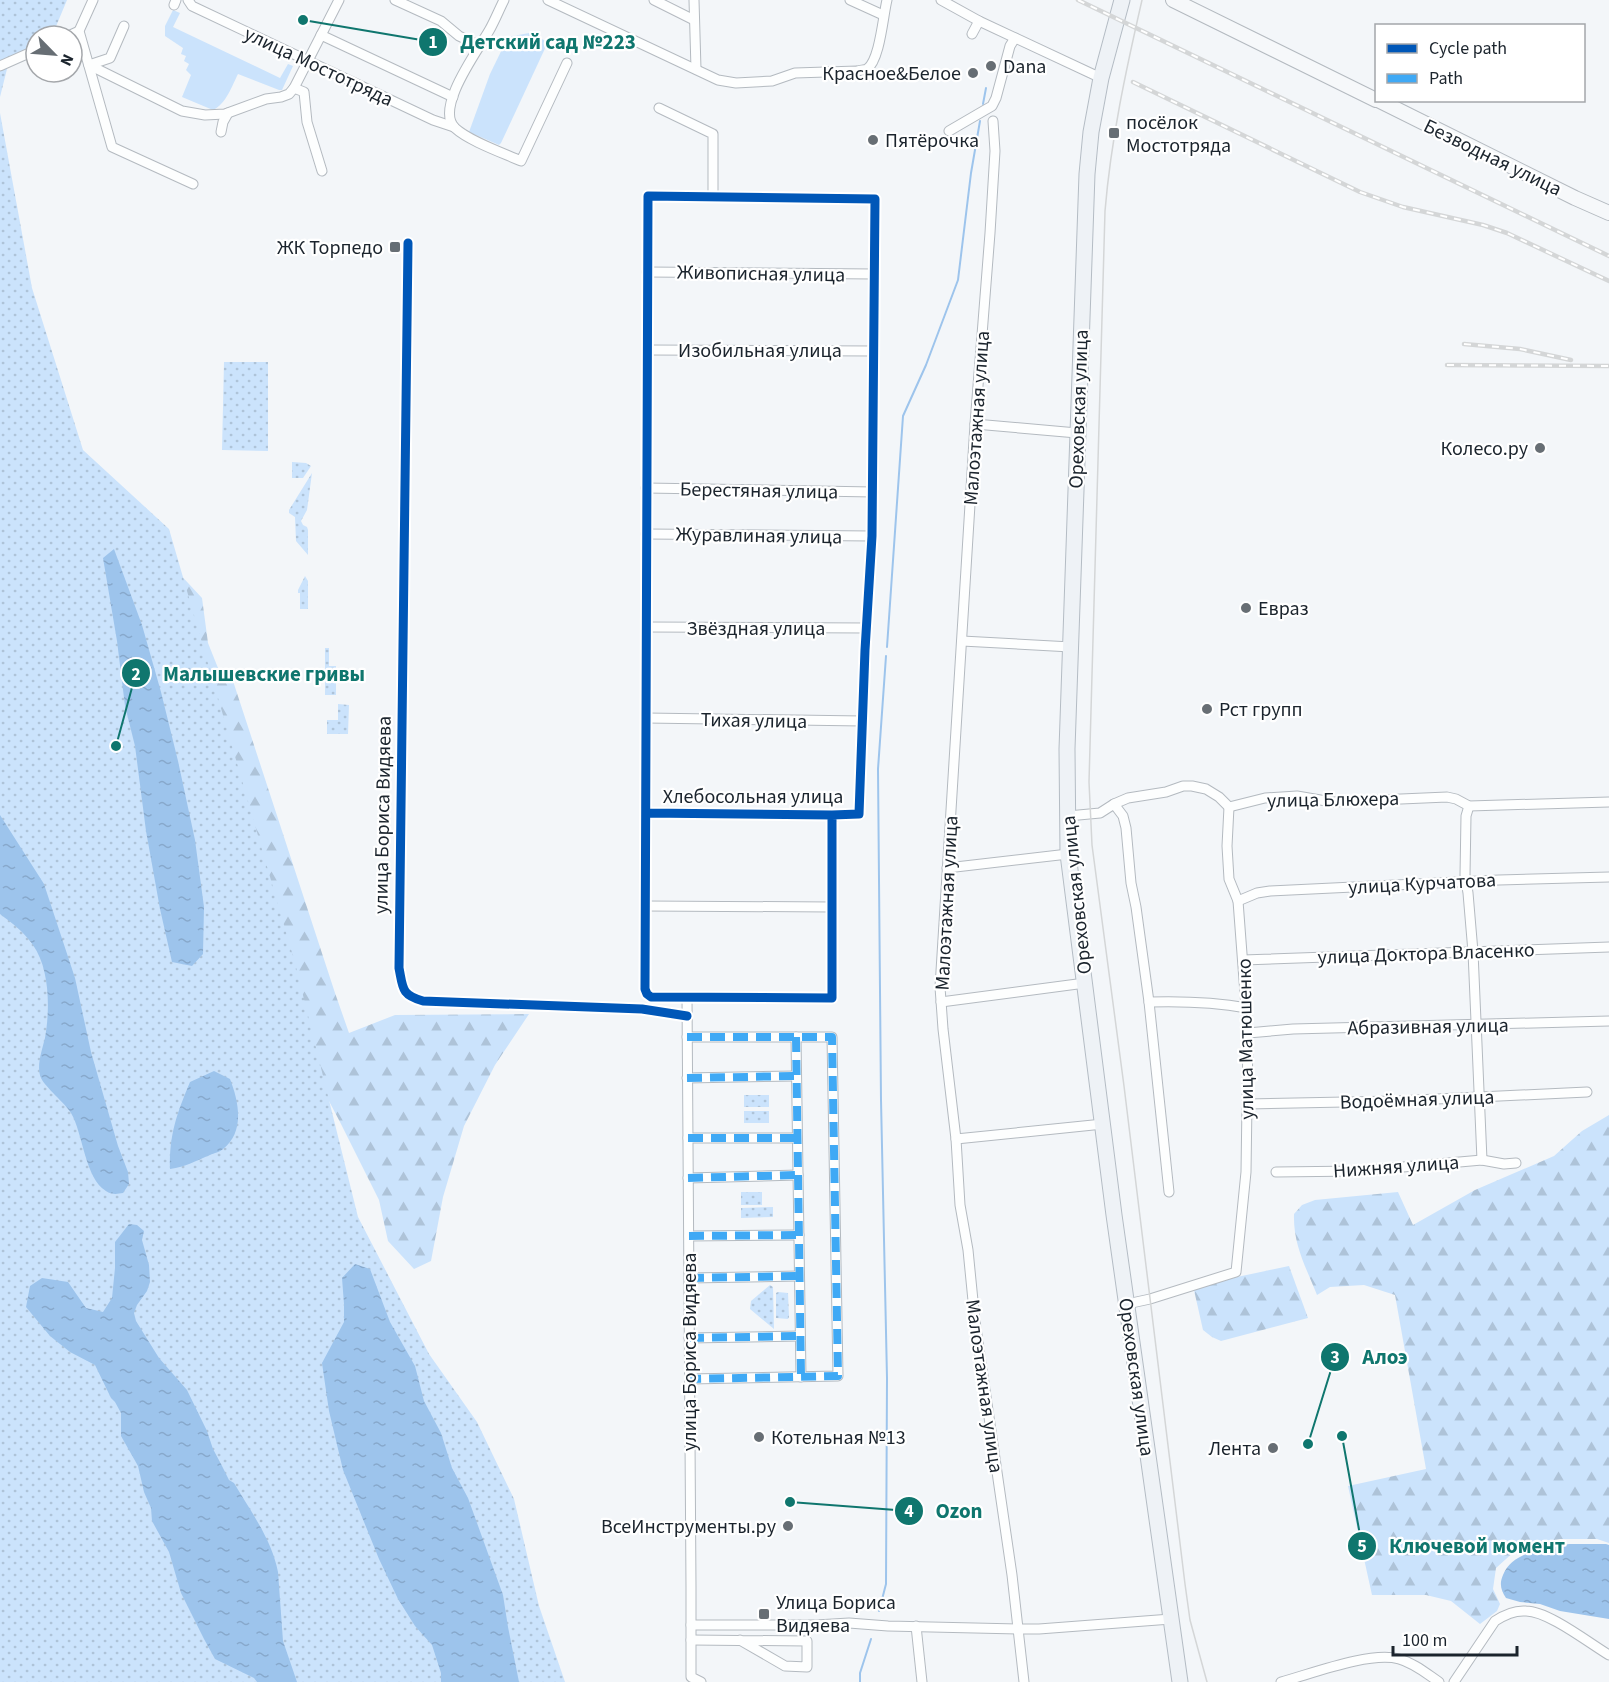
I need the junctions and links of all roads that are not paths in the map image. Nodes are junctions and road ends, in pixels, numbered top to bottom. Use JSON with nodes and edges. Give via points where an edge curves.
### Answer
{"nodes":[{"id":1,"x":93,"y":0,"type":"edge"},
{"id":2,"x":188,"y":0,"type":"edge"},
{"id":3,"x":339,"y":0,"type":"edge"},
{"id":4,"x":395,"y":0,"type":"edge"},
{"id":5,"x":504,"y":0,"type":"edge"},
{"id":6,"x":548,"y":0,"type":"edge"},
{"id":7,"x":654,"y":0,"type":"edge"},
{"id":8,"x":694,"y":0,"type":"edge"},
{"id":9,"x":849,"y":0,"type":"edge"},
{"id":10,"x":886,"y":0,"type":"edge"},
{"id":11,"x":941,"y":0,"type":"edge"},
{"id":12,"x":1173,"y":0,"type":"edge"},
{"id":13,"x":1124,"y":3,"type":"edge"},
{"id":14,"x":883,"y":15,"type":"junction"},
{"id":15,"x":694,"y":20,"type":"junction"},
{"id":16,"x":979,"y":21,"type":"junction"},
{"id":17,"x":82,"y":24,"type":"edge"},
{"id":18,"x":124,"y":26,"type":"dead end"},
{"id":19,"x":972,"y":34,"type":"dead end"},
{"id":20,"x":321,"y":35,"type":"junction"},
{"id":21,"x":1015,"y":38,"type":"junction"},
{"id":22,"x":84,"y":46,"type":"edge"},
{"id":23,"x":480,"y":46,"type":"junction"},
{"id":24,"x":24,"y":55,"type":"edge"},
{"id":25,"x":309,"y":60,"type":"junction"},
{"id":26,"x":567,"y":63,"type":"dead end"},
{"id":27,"x":90,"y":65,"type":"junction"},
{"id":28,"x":0,"y":66,"type":"edge"},
{"id":29,"x":696,"y":69,"type":"junction"},
{"id":30,"x":1101,"y":78,"type":"junction"},
{"id":31,"x":294,"y":88,"type":"junction"},
{"id":32,"x":453,"y":97,"type":"junction"},
{"id":33,"x":1375,"y":99,"type":"edge"},
{"id":34,"x":1381,"y":102,"type":"edge"},
{"id":35,"x":660,"y":108,"type":"dead end"},
{"id":36,"x":228,"y":113,"type":"junction"},
{"id":37,"x":993,"y":121,"type":"dead end"},
{"id":38,"x":454,"y":127,"type":"junction"},
{"id":39,"x":949,"y":131,"type":"dead end"},
{"id":40,"x":221,"y":132,"type":"dead end"},
{"id":41,"x":322,"y":171,"type":"dead end"},
{"id":42,"x":193,"y":184,"type":"dead end"},
{"id":43,"x":713,"y":197,"type":"junction"},
{"id":44,"x":1609,"y":213,"type":"edge"},
{"id":45,"x":408,"y":243,"type":"dead end"},
{"id":46,"x":647,"y":272,"type":"junction"},
{"id":47,"x":874,"y":274,"type":"junction"},
{"id":48,"x":647,"y":350,"type":"junction"},
{"id":49,"x":874,"y":351,"type":"junction"},
{"id":50,"x":975,"y":424,"type":"junction"},
{"id":51,"x":1077,"y":433,"type":"junction"},
{"id":52,"x":646,"y":488,"type":"junction"},
{"id":53,"x":873,"y":492,"type":"junction"},
{"id":54,"x":646,"y":534,"type":"junction"},
{"id":55,"x":872,"y":536,"type":"junction"},
{"id":56,"x":646,"y":627,"type":"junction"},
{"id":57,"x":867,"y":628,"type":"junction"},
{"id":58,"x":962,"y":641,"type":"junction"},
{"id":59,"x":1071,"y":647,"type":"junction"},
{"id":60,"x":646,"y":718,"type":"junction"},
{"id":61,"x":862,"y":722,"type":"junction"},
{"id":62,"x":1609,"y":802,"type":"edge"},
{"id":63,"x":1114,"y":804,"type":"junction"},
{"id":64,"x":1468,"y":806,"type":"junction"},
{"id":65,"x":1228,"y":807,"type":"junction"},
{"id":66,"x":646,"y":813,"type":"junction"},
{"id":67,"x":832,"y":815,"type":"junction"},
{"id":68,"x":1068,"y":816,"type":"junction"},
{"id":69,"x":1068,"y":854,"type":"junction"},
{"id":70,"x":947,"y":868,"type":"junction"},
{"id":71,"x":1609,"y":877,"type":"edge"},
{"id":72,"x":1465,"y":882,"type":"junction"},
{"id":73,"x":1238,"y":901,"type":"junction"},
{"id":74,"x":646,"y":906,"type":"junction"},
{"id":75,"x":832,"y":907,"type":"junction"},
{"id":76,"x":1609,"y":947,"type":"edge"},
{"id":77,"x":1473,"y":952,"type":"junction"},
{"id":78,"x":1243,"y":960,"type":"junction"},
{"id":79,"x":1085,"y":982,"type":"junction"},
{"id":80,"x":687,"y":998,"type":"junction"},
{"id":81,"x":941,"y":1002,"type":"junction"},
{"id":82,"x":1149,"y":1002,"type":"junction"},
{"id":83,"x":1247,"y":1008,"type":"junction"},
{"id":84,"x":687,"y":1016,"type":"junction"},
{"id":85,"x":1609,"y":1021,"type":"edge"},
{"id":86,"x":1476,"y":1025,"type":"junction"},
{"id":87,"x":1248,"y":1033,"type":"junction"},
{"id":88,"x":687,"y":1036,"type":"junction"},
{"id":89,"x":795,"y":1037,"type":"junction"},
{"id":90,"x":796,"y":1076,"type":"junction"},
{"id":91,"x":687,"y":1078,"type":"junction"},
{"id":92,"x":1587,"y":1092,"type":"dead end"},
{"id":93,"x":1480,"y":1098,"type":"junction"},
{"id":94,"x":1247,"y":1104,"type":"junction"},
{"id":95,"x":1103,"y":1124,"type":"junction"},
{"id":96,"x":688,"y":1138,"type":"junction"},
{"id":97,"x":797,"y":1138,"type":"junction"},
{"id":98,"x":956,"y":1139,"type":"junction"},
{"id":99,"x":1482,"y":1160,"type":"junction"},
{"id":100,"x":1516,"y":1163,"type":"dead end"},
{"id":101,"x":1276,"y":1172,"type":"dead end"},
{"id":102,"x":798,"y":1175,"type":"junction"},
{"id":103,"x":688,"y":1178,"type":"junction"},
{"id":104,"x":1169,"y":1192,"type":"dead end"},
{"id":105,"x":799,"y":1235,"type":"junction"},
{"id":106,"x":689,"y":1236,"type":"junction"},
{"id":107,"x":800,"y":1276,"type":"junction"},
{"id":108,"x":689,"y":1278,"type":"junction"},
{"id":109,"x":1127,"y":1304,"type":"junction"},
{"id":110,"x":800,"y":1336,"type":"junction"},
{"id":111,"x":689,"y":1338,"type":"junction"},
{"id":112,"x":801,"y":1377,"type":"junction"},
{"id":113,"x":690,"y":1379,"type":"junction"},
{"id":114,"x":1171,"y":1619,"type":"junction"},
{"id":115,"x":691,"y":1624,"type":"junction"},
{"id":116,"x":916,"y":1626,"type":"junction"},
{"id":117,"x":1018,"y":1629,"type":"junction"},
{"id":118,"x":740,"y":1640,"type":"junction"},
{"id":119,"x":691,"y":1641,"type":"junction"},
{"id":120,"x":1609,"y":1655,"type":"edge"},
{"id":121,"x":701,"y":1682,"type":"edge"},
{"id":122,"x":922,"y":1682,"type":"edge"},
{"id":123,"x":1024,"y":1682,"type":"edge"},
{"id":124,"x":1180,"y":1682,"type":"edge"},
{"id":125,"x":1281,"y":1682,"type":"edge"},
{"id":126,"x":1440,"y":1682,"type":"edge"},
{"id":127,"x":1454,"y":1682,"type":"edge"}],
"edges":[{"from":1,"to":17,"type":"street"},
{"from":2,"to":25,"type":"street","name":"улица Мостотряда","via":[[192,6]]},
{"from":3,"to":20,"type":"street"},
{"from":4,"to":23,"type":"street","via":[[441,21]]},
{"from":5,"to":23,"type":"street"},
{"from":6,"to":29,"type":"street"},
{"from":7,"to":15,"type":"street"},
{"from":8,"to":15,"type":"street"},
{"from":9,"to":14,"type":"street"},
{"from":10,"to":14,"type":"street"},
{"from":11,"to":16,"type":"street"},
{"from":12,"to":33,"type":"main road","name":"Безводная улица"},
{"from":13,"to":30,"type":"main road","name":"Ореховская улица"},
{"from":14,"to":29,"type":"street","via":[[879,42],[867,69],[795,73],[772,81],[736,83],[718,80]]},
{"from":15,"to":29,"type":"street"},
{"from":16,"to":19,"type":"street"},
{"from":16,"to":21,"type":"street"},
{"from":18,"to":27,"type":"street","via":[[110,58]]},
{"from":20,"to":25,"type":"street"},
{"from":20,"to":32,"type":"street"},
{"from":21,"to":30,"type":"street"},
{"from":21,"to":39,"type":"street","via":[[992,106]]},
{"from":22,"to":27,"type":"street"},
{"from":23,"to":32,"type":"street"},
{"from":24,"to":28,"type":"street"},
{"from":25,"to":31,"type":"street"},
{"from":25,"to":38,"type":"street","name":"улица Мостотряда"},
{"from":26,"to":38,"type":"street","name":"улица Мостотряда","via":[[521,161]]},
{"from":27,"to":36,"type":"street","via":[[187,113]]},
{"from":27,"to":42,"type":"street","via":[[112,147]]},
{"from":30,"to":51,"type":"main road","name":"Ореховская улица","via":[[1087,174]]},
{"from":31,"to":36,"type":"street","via":[[289,94]]},
{"from":31,"to":41,"type":"street","via":[[304,92]]},
{"from":32,"to":38,"type":"street","via":[[449,116]]},
{"from":34,"to":44,"type":"main road","name":"Безводная улица"},
{"from":35,"to":43,"type":"street","via":[[713,134]]},
{"from":36,"to":40,"type":"street"},
{"from":37,"to":50,"type":"street","name":"Малоэтажная улица","via":[[994,174]]},
{"from":43,"to":46,"type":"street","via":[[648,196]]},
{"from":43,"to":47,"type":"street","via":[[875,199]]},
{"from":45,"to":84,"type":"street","name":"улица Бориса Видяева","via":[[399,968],[404,992],[410,998],[423,1000],[642,1009]]},
{"from":46,"to":47,"type":"street","name":"Живописная улица"},
{"from":46,"to":48,"type":"street"},
{"from":47,"to":49,"type":"street"},
{"from":48,"to":49,"type":"street","name":"Изобильная улица"},
{"from":48,"to":52,"type":"street"},
{"from":49,"to":53,"type":"street"},
{"from":50,"to":51,"type":"street"},
{"from":50,"to":58,"type":"street","name":"Малоэтажная улица"},
{"from":51,"to":59,"type":"main road","name":"Ореховская улица"},
{"from":52,"to":53,"type":"street","name":"Берестяная улица"},
{"from":52,"to":54,"type":"street"},
{"from":53,"to":55,"type":"street"},
{"from":54,"to":55,"type":"street","name":"Журавлиная улица"},
{"from":54,"to":56,"type":"street"},
{"from":55,"to":57,"type":"street"},
{"from":56,"to":57,"type":"street","name":"Звёздная улица"},
{"from":56,"to":60,"type":"street"},
{"from":57,"to":61,"type":"street"},
{"from":58,"to":59,"type":"street"},
{"from":58,"to":70,"type":"street","name":"Малоэтажная улица"},
{"from":59,"to":68,"type":"main road","name":"Ореховская улица"},
{"from":60,"to":61,"type":"street","name":"Тихая улица"},
{"from":60,"to":66,"type":"street"},
{"from":61,"to":67,"type":"street","name":"Хлебосольная улица","via":[[859,814]]},
{"from":62,"to":64,"type":"street","name":"улица Блюхера"},
{"from":63,"to":65,"type":"street","via":[[1192,786],[1206,789]]},
{"from":63,"to":68,"type":"street","via":[[1100,813]]},
{"from":63,"to":82,"type":"street","via":[[1126,828]]},
{"from":64,"to":65,"type":"street","name":"улица Блюхера","via":[[1447,797],[1332,802],[1297,796],[1265,798]]},
{"from":64,"to":72,"type":"street"},
{"from":65,"to":73,"type":"street","name":"улица Матюшенко","via":[[1229,879]]},
{"from":66,"to":67,"type":"street","name":"Хлебосольная улица"},
{"from":66,"to":74,"type":"street"},
{"from":67,"to":75,"type":"street"},
{"from":68,"to":69,"type":"main road","name":"Ореховская улица"},
{"from":69,"to":70,"type":"street"},
{"from":69,"to":79,"type":"main road","name":"Ореховская улица"},
{"from":70,"to":81,"type":"street","name":"Малоэтажная улица"},
{"from":71,"to":72,"type":"street","name":"улица Курчатова"},
{"from":72,"to":73,"type":"street","name":"улица Курчатова","via":[[1269,891]]},
{"from":72,"to":77,"type":"street"},
{"from":73,"to":78,"type":"street","name":"улица Матюшенко"},
{"from":74,"to":75,"type":"street"},
{"from":74,"to":80,"type":"street","via":[[647,994]]},
{"from":75,"to":80,"type":"street","via":[[832,998]]},
{"from":76,"to":77,"type":"street","name":"улица Доктора Власенко"},
{"from":77,"to":78,"type":"street","name":"улица Доктора Власенко"},
{"from":77,"to":86,"type":"street"},
{"from":78,"to":83,"type":"street","name":"улица Матюшенко"},
{"from":79,"to":81,"type":"street"},
{"from":79,"to":95,"type":"main road","name":"Ореховская улица"},
{"from":80,"to":84,"type":"street","name":"улица Бориса Видяева"},
{"from":81,"to":98,"type":"street","name":"Малоэтажная улица"},
{"from":82,"to":83,"type":"street","via":[[1222,1003]]},
{"from":82,"to":104,"type":"street"},
{"from":83,"to":87,"type":"street","name":"улица Матюшенко"},
{"from":84,"to":88,"type":"street","name":"улица Бориса Видяева"},
{"from":85,"to":86,"type":"street","name":"Абразивная улица"},
{"from":86,"to":87,"type":"street","name":"Абразивная улица"},
{"from":86,"to":93,"type":"street"},
{"from":87,"to":94,"type":"street","name":"улица Матюшенко"},
{"from":88,"to":89,"type":"street"},
{"from":88,"to":91,"type":"street","name":"улица Бориса Видяева"},
{"from":89,"to":90,"type":"street"},
{"from":89,"to":112,"type":"street","via":[[832,1037],[838,1352],[838,1376]]},
{"from":90,"to":91,"type":"street"},
{"from":90,"to":97,"type":"street"},
{"from":91,"to":96,"type":"street","name":"улица Бориса Видяева"},
{"from":92,"to":93,"type":"street","name":"Водоёмная улица"},
{"from":93,"to":94,"type":"street","name":"Водоёмная улица"},
{"from":93,"to":99,"type":"street"},
{"from":94,"to":109,"type":"street","name":"улица Матюшенко","via":[[1245,1195],[1236,1272]]},
{"from":95,"to":98,"type":"street"},
{"from":95,"to":109,"type":"main road","name":"Ореховская улица"},
{"from":96,"to":97,"type":"street"},
{"from":96,"to":103,"type":"street","name":"улица Бориса Видяева"},
{"from":97,"to":102,"type":"street"},
{"from":98,"to":117,"type":"street","name":"Малоэтажная улица","via":[[960,1205]]},
{"from":99,"to":100,"type":"street","name":"Нижняя улица"},
{"from":99,"to":101,"type":"street","name":"Нижняя улица","via":[[1358,1171]]},
{"from":102,"to":103,"type":"street"},
{"from":102,"to":105,"type":"street"},
{"from":103,"to":106,"type":"street","name":"улица Бориса Видяева"},
{"from":105,"to":106,"type":"street"},
{"from":105,"to":107,"type":"street"},
{"from":106,"to":108,"type":"street","name":"улица Бориса Видяева"},
{"from":107,"to":108,"type":"street"},
{"from":107,"to":110,"type":"street"},
{"from":108,"to":111,"type":"street","name":"улица Бориса Видяева"},
{"from":109,"to":114,"type":"main road","name":"Ореховская улица"},
{"from":110,"to":111,"type":"street"},
{"from":110,"to":112,"type":"street"},
{"from":111,"to":113,"type":"street","name":"улица Бориса Видяева"},
{"from":112,"to":113,"type":"street"},
{"from":113,"to":115,"type":"street","name":"улица Бориса Видяева"},
{"from":114,"to":117,"type":"street"},
{"from":114,"to":124,"type":"main road","name":"Ореховская улица"},
{"from":115,"to":116,"type":"street"},
{"from":115,"to":119,"type":"street","name":"улица Бориса Видяева"},
{"from":116,"to":117,"type":"street"},
{"from":116,"to":122,"type":"street"},
{"from":117,"to":123,"type":"street","name":"Малоэтажная улица"},
{"from":118,"to":118,"type":"street","via":[[807,1641],[807,1667],[785,1666]]},
{"from":118,"to":119,"type":"street"},
{"from":119,"to":121,"type":"street","name":"улица Бориса Видяева","via":[[691,1677]]},
{"from":120,"to":127,"type":"street","via":[[1540,1614],[1515,1612],[1495,1621]]},
{"from":125,"to":126,"type":"street","via":[[1351,1662],[1391,1657]]}]}
